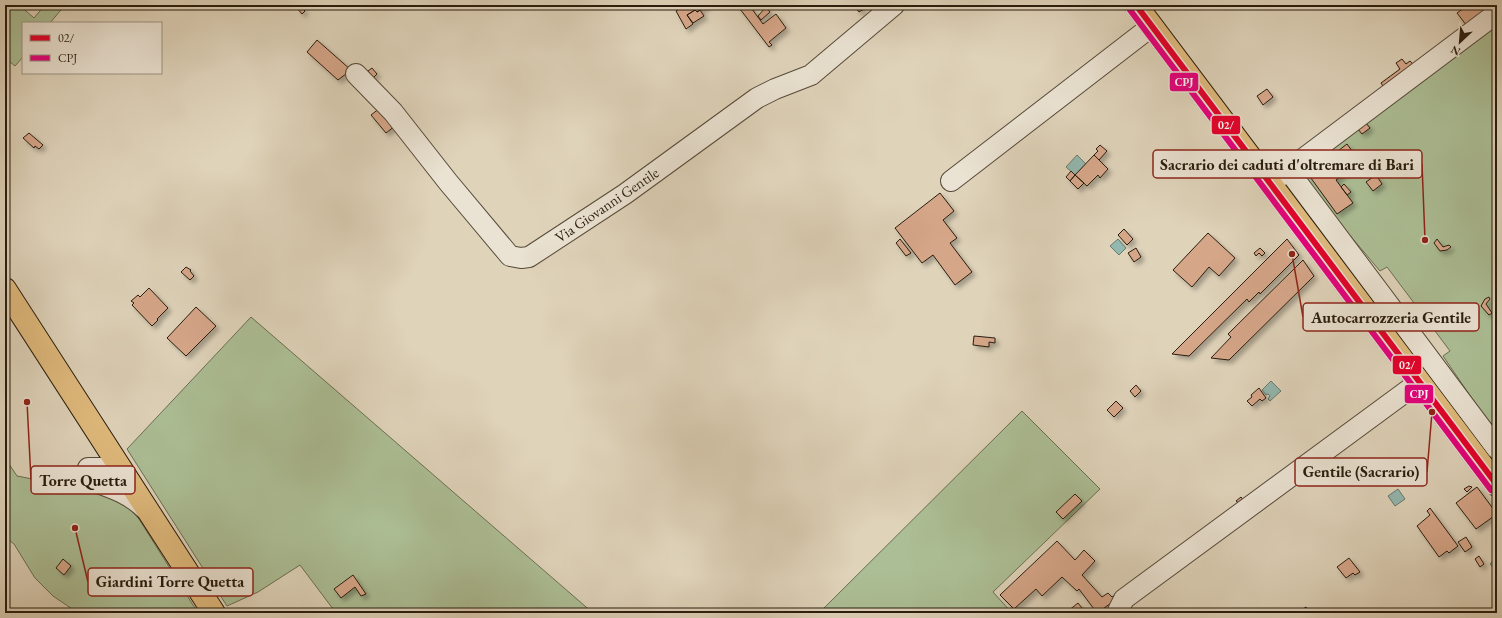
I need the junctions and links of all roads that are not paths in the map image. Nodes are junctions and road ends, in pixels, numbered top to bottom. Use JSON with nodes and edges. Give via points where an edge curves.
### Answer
{"nodes":[{"id":1,"x":894,"y":5,"type":"edge"},
{"id":2,"x":1136,"y":5,"type":"edge"},
{"id":3,"x":1497,"y":13,"type":"edge"},
{"id":4,"x":1152,"y":26,"type":"junction"},
{"id":5,"x":356,"y":74,"type":"dead end"},
{"id":6,"x":1288,"y":170,"type":"junction"},
{"id":7,"x":951,"y":181,"type":"dead end"},
{"id":8,"x":1270,"y":184,"type":"junction"},
{"id":9,"x":1350,"y":254,"type":"junction"},
{"id":10,"x":1334,"y":268,"type":"junction"},
{"id":11,"x":5,"y":289,"type":"edge"},
{"id":12,"x":1410,"y":321,"type":"junction"},
{"id":13,"x":1384,"y":335,"type":"junction"},
{"id":14,"x":1419,"y":382,"type":"junction"},
{"id":15,"x":1453,"y":392,"type":"junction"},
{"id":16,"x":1436,"y":405,"type":"junction"},
{"id":17,"x":1491,"y":454,"type":"edge"},
{"id":18,"x":122,"y":470,"type":"junction"},
{"id":19,"x":1497,"y":485,"type":"edge"},
{"id":20,"x":153,"y":518,"type":"junction"},
{"id":21,"x":214,"y":613,"type":"edge"},
{"id":22,"x":1118,"y":613,"type":"edge"}],
"edges":[{"from":1,"to":5,"type":"street","name":"Via Giovanni Gentile","via":[[811,74],[757,98],[625,194],[528,257],[521,258],[510,256],[393,112]]},
{"from":2,"to":4,"type":"main road"},
{"from":3,"to":6,"type":"street"},
{"from":4,"to":7,"type":"street"},
{"from":4,"to":8,"type":"main road"},
{"from":6,"to":8,"type":"street"},
{"from":6,"to":9,"type":"street"},
{"from":8,"to":10,"type":"main road"},
{"from":9,"to":10,"type":"street"},
{"from":9,"to":12,"type":"street"},
{"from":10,"to":13,"type":"main road"},
{"from":11,"to":18,"type":"main road"},
{"from":12,"to":13,"type":"street"},
{"from":12,"to":15,"type":"street"},
{"from":13,"to":14,"type":"main road"},
{"from":14,"to":16,"type":"main road"},
{"from":14,"to":22,"type":"street","via":[[1124,599]]},
{"from":15,"to":16,"type":"street"},
{"from":15,"to":17,"type":"street"},
{"from":16,"to":17,"type":"main road"},
{"from":17,"to":19,"type":"main road"},
{"from":18,"to":20,"type":"main road"},
{"from":18,"to":20,"type":"street","via":[[106,479],[90,474],[136,501]]},
{"from":20,"to":21,"type":"main road"}]}
